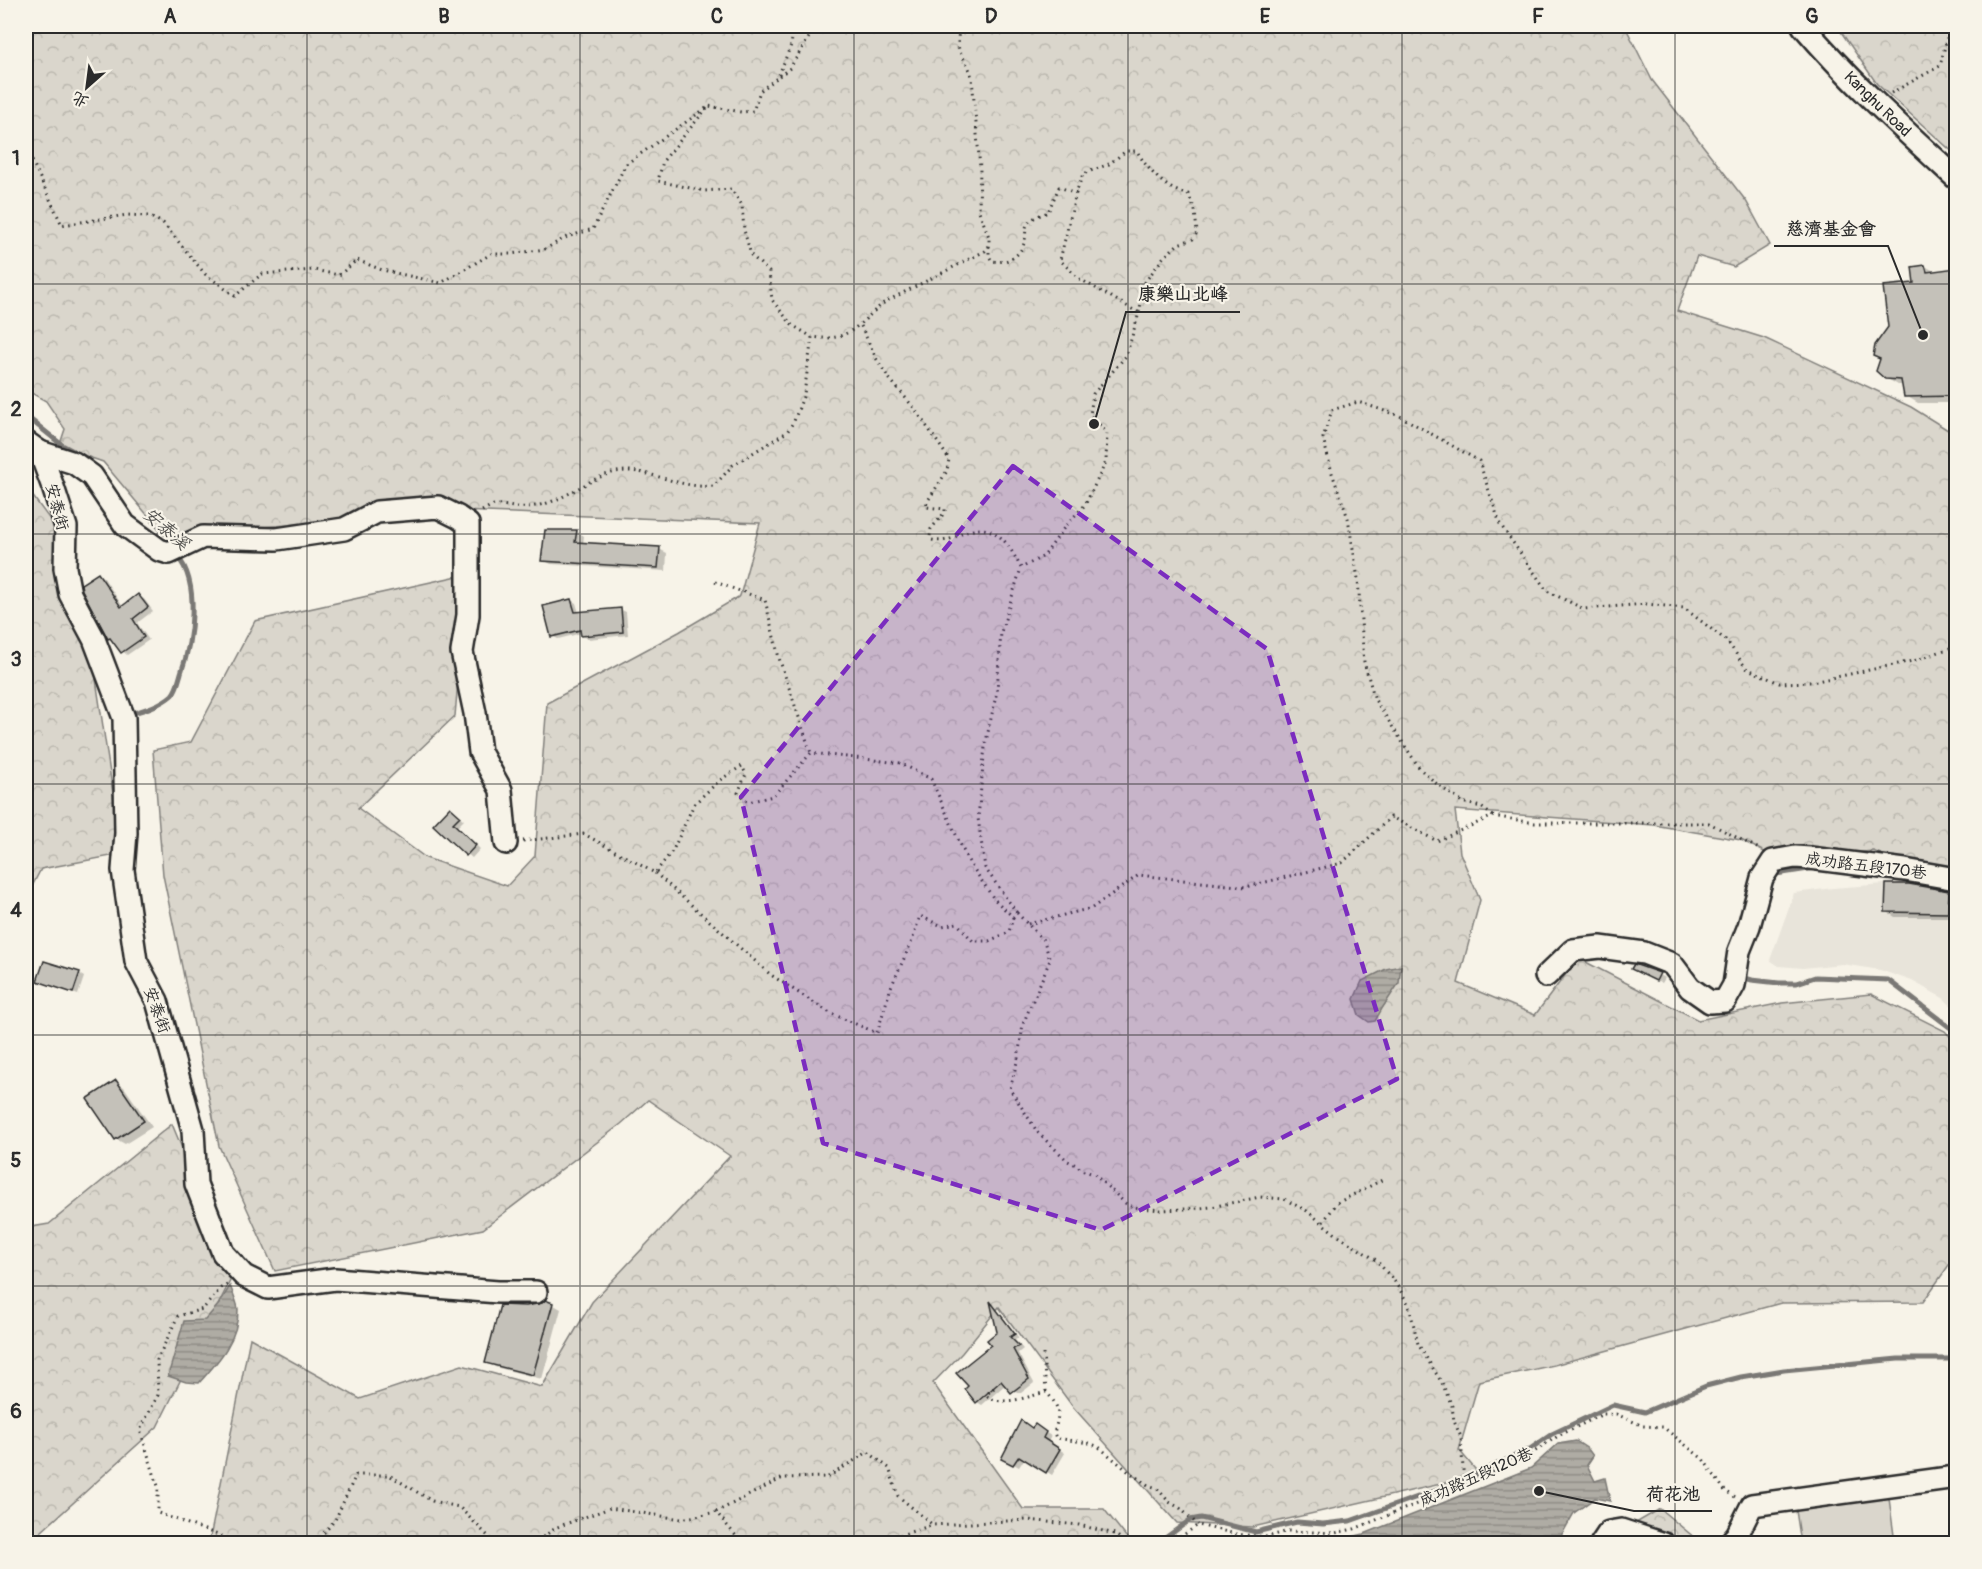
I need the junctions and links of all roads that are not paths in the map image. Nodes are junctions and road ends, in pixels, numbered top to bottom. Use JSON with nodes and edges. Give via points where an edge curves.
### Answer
{"nodes":[{"id":1,"x":1803,"y":26,"type":"edge"},
{"id":2,"x":1956,"y":178,"type":"edge"},
{"id":3,"x":33,"y":447,"type":"edge"},
{"id":4,"x":506,"y":843,"type":"road end"},
{"id":5,"x":1956,"y":879,"type":"edge"},
{"id":6,"x":1545,"y":976,"type":"dead end"},
{"id":7,"x":536,"y":1292,"type":"dead end"},
{"id":8,"x":1956,"y":1477,"type":"edge"},
{"id":9,"x":1601,"y":1544,"type":"edge"},
{"id":10,"x":1664,"y":1544,"type":"edge"},
{"id":11,"x":1729,"y":1544,"type":"edge"}],
"edges":[{"from":1,"to":2,"type":"street","name":"Kanghu Road","via":[[1874,103]]},
{"from":3,"to":4,"type":"street","name":"安泰街","via":[[74,463],[92,476],[125,525],[169,553],[203,537],[278,539],[344,529],[377,512],[438,507],[468,524],[468,615],[462,652],[480,752],[501,790]]},
{"from":3,"to":7,"type":"street","name":"安泰街","via":[[66,527],[64,568],[70,594],[94,639],[124,718],[123,870],[136,961],[157,1001],[193,1130],[196,1184],[223,1253],[244,1276],[268,1288],[335,1279]]},
{"from":5,"to":6,"type":"street","name":"成功路五段170巷","via":[[1810,858],[1773,861],[1762,878],[1739,951],[1734,985],[1725,1000],[1710,1002],[1690,988],[1672,964],[1644,953],[1600,947],[1573,950]]},
{"from":8,"to":11,"type":"street","via":[[1752,1505]]},
{"from":9,"to":10,"type":"street","via":[[1609,1533],[1621,1530]]}]}
